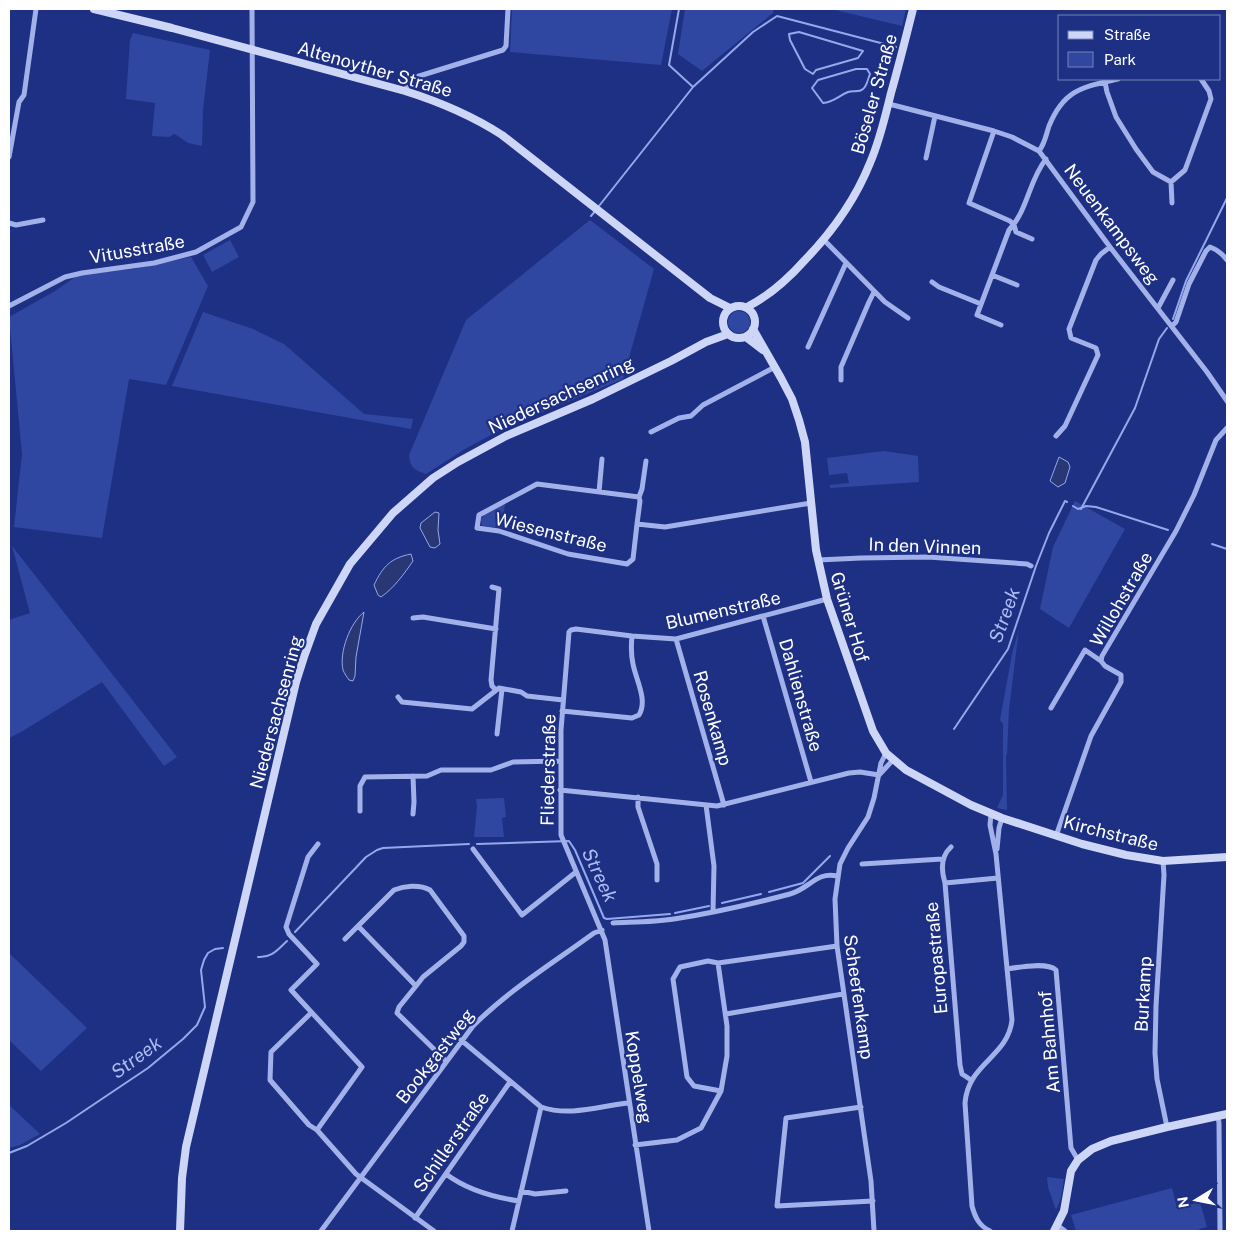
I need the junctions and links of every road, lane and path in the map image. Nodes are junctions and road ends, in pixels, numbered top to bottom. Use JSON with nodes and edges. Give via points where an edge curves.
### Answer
{"nodes":[{"id":1,"x":36,"y":9,"type":"edge"},
{"id":2,"x":94,"y":9,"type":"edge"},
{"id":3,"x":252,"y":9,"type":"edge"},
{"id":4,"x":508,"y":9,"type":"edge"},
{"id":5,"x":913,"y":9,"type":"edge"},
{"id":6,"x":252,"y":49,"type":"junction"},
{"id":7,"x":1114,"y":80,"type":"edge"},
{"id":8,"x":1202,"y":80,"type":"edge"},
{"id":9,"x":1105,"y":82,"type":"junction"},
{"id":10,"x":405,"y":91,"type":"junction"},
{"id":11,"x":889,"y":104,"type":"junction"},
{"id":12,"x":935,"y":116,"type":"junction"},
{"id":13,"x":994,"y":131,"type":"junction"},
{"id":14,"x":9,"y":146,"type":"edge"},
{"id":15,"x":1040,"y":151,"type":"junction"},
{"id":16,"x":9,"y":157,"type":"edge"},
{"id":17,"x":926,"y":158,"type":"dead end"},
{"id":18,"x":1046,"y":158,"type":"junction"},
{"id":19,"x":1171,"y":182,"type":"junction"},
{"id":20,"x":1172,"y":203,"type":"dead end"},
{"id":21,"x":42,"y":220,"type":"dead end"},
{"id":22,"x":9,"y":224,"type":"edge"},
{"id":23,"x":1014,"y":225,"type":"junction"},
{"id":24,"x":824,"y":239,"type":"junction"},
{"id":25,"x":1032,"y":239,"type":"dead end"},
{"id":26,"x":1110,"y":247,"type":"junction"},
{"id":27,"x":1227,"y":260,"type":"edge"},
{"id":28,"x":846,"y":263,"type":"junction"},
{"id":29,"x":992,"y":275,"type":"junction"},
{"id":30,"x":1173,"y":280,"type":"dead end"},
{"id":31,"x":932,"y":282,"type":"dead end"},
{"id":32,"x":1017,"y":284,"type":"dead end"},
{"id":33,"x":874,"y":292,"type":"junction"},
{"id":34,"x":710,"y":298,"type":"junction"},
{"id":35,"x":764,"y":299,"type":"junction"},
{"id":36,"x":981,"y":304,"type":"junction"},
{"id":37,"x":9,"y":306,"type":"edge"},
{"id":38,"x":730,"y":308,"type":"junction"},
{"id":39,"x":747,"y":308,"type":"junction"},
{"id":40,"x":1158,"y":308,"type":"junction"},
{"id":41,"x":754,"y":315,"type":"junction"},
{"id":42,"x":723,"y":316,"type":"junction"},
{"id":43,"x":908,"y":318,"type":"dead end"},
{"id":44,"x":1001,"y":325,"type":"dead end"},
{"id":45,"x":723,"y":326,"type":"junction"},
{"id":46,"x":1172,"y":326,"type":"junction"},
{"id":47,"x":753,"y":329,"type":"junction"},
{"id":48,"x":728,"y":334,"type":"junction"},
{"id":49,"x":746,"y":337,"type":"junction"},
{"id":50,"x":706,"y":342,"type":"junction"},
{"id":51,"x":808,"y":347,"type":"dead end"},
{"id":52,"x":766,"y":353,"type":"junction"},
{"id":53,"x":775,"y":367,"type":"junction"},
{"id":54,"x":841,"y":380,"type":"dead end"},
{"id":55,"x":1227,"y":401,"type":"edge"},
{"id":56,"x":1227,"y":428,"type":"edge"},
{"id":57,"x":651,"y":432,"type":"dead end"},
{"id":58,"x":1056,"y":436,"type":"dead end"},
{"id":59,"x":602,"y":459,"type":"dead end"},
{"id":60,"x":646,"y":461,"type":"dead end"},
{"id":61,"x":598,"y":492,"type":"junction"},
{"id":62,"x":639,"y":497,"type":"junction"},
{"id":63,"x":811,"y":503,"type":"junction"},
{"id":64,"x":637,"y":524,"type":"junction"},
{"id":65,"x":818,"y":560,"type":"junction"},
{"id":66,"x":1031,"y":566,"type":"dead end"},
{"id":67,"x":492,"y":587,"type":"dead end"},
{"id":68,"x":827,"y":599,"type":"junction"},
{"id":69,"x":763,"y":616,"type":"junction"},
{"id":70,"x":413,"y":618,"type":"dead end"},
{"id":71,"x":496,"y":629,"type":"junction"},
{"id":72,"x":568,"y":636,"type":"joint"},
{"id":73,"x":632,"y":636,"type":"junction"},
{"id":74,"x":676,"y":638,"type":"junction"},
{"id":75,"x":1101,"y":661,"type":"junction"},
{"id":76,"x":499,"y":689,"type":"junction"},
{"id":77,"x":398,"y":697,"type":"dead end"},
{"id":78,"x":563,"y":700,"type":"junction"},
{"id":79,"x":1051,"y":708,"type":"dead end"},
{"id":80,"x":562,"y":711,"type":"junction"},
{"id":81,"x":497,"y":734,"type":"dead end"},
{"id":82,"x":886,"y":753,"type":"junction"},
{"id":83,"x":893,"y":760,"type":"junction"},
{"id":84,"x":560,"y":761,"type":"junction"},
{"id":85,"x":879,"y":775,"type":"junction"},
{"id":86,"x":413,"y":776,"type":"junction"},
{"id":87,"x":811,"y":782,"type":"junction"},
{"id":88,"x":560,"y":790,"type":"junction"},
{"id":89,"x":638,"y":797,"type":"junction"},
{"id":90,"x":706,"y":805,"type":"junction"},
{"id":91,"x":724,"y":805,"type":"junction"},
{"id":92,"x":360,"y":811,"type":"dead end"},
{"id":93,"x":413,"y":814,"type":"dead end"},
{"id":94,"x":991,"y":814,"type":"junction"},
{"id":95,"x":1002,"y":818,"type":"junction"},
{"id":96,"x":1056,"y":836,"type":"junction"},
{"id":97,"x":318,"y":844,"type":"dead end"},
{"id":98,"x":951,"y":847,"type":"dead end"},
{"id":99,"x":473,"y":849,"type":"dead end"},
{"id":100,"x":996,"y":854,"type":"junction"},
{"id":101,"x":1227,"y":857,"type":"edge"},
{"id":102,"x":942,"y":860,"type":"junction"},
{"id":103,"x":1163,"y":861,"type":"junction"},
{"id":104,"x":862,"y":864,"type":"dead end"},
{"id":105,"x":576,"y":872,"type":"junction"},
{"id":106,"x":838,"y":876,"type":"junction"},
{"id":107,"x":998,"y":878,"type":"junction"},
{"id":108,"x":657,"y":880,"type":"dead end"},
{"id":109,"x":945,"y":883,"type":"junction"},
{"id":110,"x":713,"y":911,"type":"junction"},
{"id":111,"x":613,"y":923,"type":"dead end"},
{"id":112,"x":359,"y":927,"type":"junction"},
{"id":113,"x":601,"y":928,"type":"junction"},
{"id":114,"x":345,"y":939,"type":"dead end"},
{"id":115,"x":837,"y":946,"type":"junction"},
{"id":116,"x":718,"y":963,"type":"junction"},
{"id":117,"x":1007,"y":969,"type":"junction"},
{"id":118,"x":416,"y":986,"type":"junction"},
{"id":119,"x":843,"y":994,"type":"junction"},
{"id":120,"x":311,"y":1013,"type":"junction"},
{"id":121,"x":726,"y":1014,"type":"junction"},
{"id":122,"x":461,"y":1040,"type":"junction"},
{"id":123,"x":446,"y":1061,"type":"junction"},
{"id":124,"x":971,"y":1080,"type":"junction"},
{"id":125,"x":510,"y":1082,"type":"junction"},
{"id":126,"x":721,"y":1091,"type":"junction"},
{"id":127,"x":628,"y":1103,"type":"junction"},
{"id":128,"x":542,"y":1107,"type":"junction"},
{"id":129,"x":861,"y":1107,"type":"junction"},
{"id":130,"x":1227,"y":1114,"type":"edge"},
{"id":131,"x":1218,"y":1116,"type":"junction"},
{"id":132,"x":1167,"y":1126,"type":"junction"},
{"id":133,"x":317,"y":1130,"type":"junction"},
{"id":134,"x":635,"y":1145,"type":"junction"},
{"id":135,"x":1078,"y":1160,"type":"junction"},
{"id":136,"x":446,"y":1174,"type":"junction"},
{"id":137,"x":360,"y":1178,"type":"junction"},
{"id":138,"x":521,"y":1191,"type":"junction"},
{"id":139,"x":566,"y":1191,"type":"dead end"},
{"id":140,"x":519,"y":1201,"type":"junction"},
{"id":141,"x":872,"y":1201,"type":"junction"},
{"id":142,"x":415,"y":1218,"type":"junction"},
{"id":143,"x":1056,"y":1228,"type":"edge"},
{"id":144,"x":180,"y":1231,"type":"edge"},
{"id":145,"x":321,"y":1231,"type":"edge"},
{"id":146,"x":434,"y":1231,"type":"edge"},
{"id":147,"x":512,"y":1231,"type":"edge"},
{"id":148,"x":649,"y":1231,"type":"edge"},
{"id":149,"x":874,"y":1231,"type":"edge"},
{"id":150,"x":990,"y":1231,"type":"edge"},
{"id":151,"x":1065,"y":1231,"type":"edge"},
{"id":152,"x":1220,"y":1231,"type":"edge"}],
"edges":[{"from":1,"to":14,"type":"street","via":[[24,95],[19,102]]},
{"from":2,"to":6,"type":"main road","name":"Altenoyther Straße"},
{"from":3,"to":6,"type":"street","name":"Vitusstraße"},
{"from":4,"to":10,"type":"street","via":[[503,50],[416,77]]},
{"from":5,"to":11,"type":"main road","name":"Böseler Straße"},
{"from":6,"to":10,"type":"main road","name":"Altenoyther Straße"},
{"from":6,"to":37,"type":"street","name":"Vitusstraße","via":[[253,202],[240,227],[196,252],[134,266],[82,272],[65,277]]},
{"from":7,"to":9,"type":"street"},
{"from":8,"to":19,"type":"street","via":[[1212,99],[1185,170]]},
{"from":9,"to":15,"type":"street","via":[[1081,88],[1063,101]]},
{"from":9,"to":19,"type":"street","via":[[1116,117],[1136,149],[1153,172]]},
{"from":10,"to":34,"type":"main road","name":"Altenoyther Straße","via":[[449,106],[502,135]]},
{"from":11,"to":12,"type":"street","name":"Neuenkampsweg"},
{"from":11,"to":24,"type":"main road","name":"Böseler Straße","via":[[870,164]]},
{"from":12,"to":13,"type":"street","name":"Neuenkampsweg"},
{"from":12,"to":17,"type":"street"},
{"from":13,"to":15,"type":"street","name":"Neuenkampsweg"},
{"from":13,"to":23,"type":"street","via":[[968,203]]},
{"from":14,"to":16,"type":"street"},
{"from":15,"to":18,"type":"street","name":"Neuenkampsweg"},
{"from":18,"to":23,"type":"street"},
{"from":18,"to":26,"type":"street","name":"Neuenkampsweg"},
{"from":19,"to":20,"type":"street"},
{"from":21,"to":22,"type":"street"},
{"from":23,"to":25,"type":"street","via":[[1016,232]]},
{"from":23,"to":29,"type":"street","via":[[1009,230]]},
{"from":24,"to":28,"type":"street"},
{"from":24,"to":35,"type":"main road","name":"Böseler Straße"},
{"from":26,"to":40,"type":"street","name":"Neuenkampsweg"},
{"from":26,"to":58,"type":"street","via":[[1096,260],[1069,329],[1070,338],[1096,348],[1098,355]]},
{"from":27,"to":46,"type":"street","via":[[1217,249],[1210,247],[1206,251]]},
{"from":28,"to":33,"type":"street"},
{"from":28,"to":51,"type":"street"},
{"from":29,"to":32,"type":"street"},
{"from":29,"to":36,"type":"street"},
{"from":30,"to":40,"type":"street"},
{"from":31,"to":36,"type":"street"},
{"from":33,"to":43,"type":"street"},
{"from":33,"to":54,"type":"street","via":[[842,367]]},
{"from":34,"to":38,"type":"main road","name":"Altenoyther Straße"},
{"from":34,"to":42,"type":"main road","name":"Altenoyther Straße"},
{"from":35,"to":39,"type":"main road","name":"Böseler Straße"},
{"from":35,"to":41,"type":"main road","name":"Böseler Straße"},
{"from":36,"to":44,"type":"street","via":[[977,315]]},
{"from":38,"to":39,"type":"main road","via":[[738,305]]},
{"from":38,"to":42,"type":"main road"},
{"from":39,"to":41,"type":"main road"},
{"from":40,"to":46,"type":"street","name":"Neuenkampsweg"},
{"from":41,"to":47,"type":"main road"},
{"from":42,"to":45,"type":"main road"},
{"from":45,"to":48,"type":"main road"},
{"from":45,"to":50,"type":"main road","name":"Niedersachsenring"},
{"from":46,"to":55,"type":"street","name":"Neuenkampsweg"},
{"from":47,"to":49,"type":"main road"},
{"from":47,"to":52,"type":"main road","name":"Grüner Hof"},
{"from":48,"to":49,"type":"main road","via":[[736,338]]},
{"from":48,"to":50,"type":"main road","name":"Niedersachsenring"},
{"from":49,"to":52,"type":"main road","name":"Grüner Hof"},
{"from":50,"to":144,"type":"main road","name":"Niedersachsenring","via":[[592,399],[506,436],[434,478],[393,513],[350,564],[334,591],[316,624],[304,656],[271,787],[186,1147]]},
{"from":52,"to":53,"type":"main road","name":"Grüner Hof"},
{"from":53,"to":57,"type":"street","via":[[702,405],[691,416],[679,418]]},
{"from":53,"to":63,"type":"main road","name":"Grüner Hof","via":[[800,420]]},
{"from":56,"to":75,"type":"street","name":"Willohstraße","via":[[1216,440],[1176,532]]},
{"from":59,"to":61,"type":"street"},
{"from":60,"to":62,"type":"street","name":"Wiesenstraße"},
{"from":61,"to":62,"type":"street","name":"Wiesenstraße"},
{"from":61,"to":64,"type":"street","name":"Wiesenstraße","via":[[537,484],[479,515],[477,528],[499,531],[568,554],[627,564],[632,559]]},
{"from":62,"to":64,"type":"street","name":"Wiesenstraße"},
{"from":63,"to":64,"type":"street","via":[[665,527]]},
{"from":63,"to":65,"type":"main road","name":"Grüner Hof"},
{"from":65,"to":66,"type":"street","name":"In den Vinnen","via":[[928,557]]},
{"from":65,"to":68,"type":"main road","name":"Grüner Hof"},
{"from":67,"to":71,"type":"street","via":[[499,589]]},
{"from":68,"to":69,"type":"street","name":"Blumenstraße"},
{"from":68,"to":82,"type":"main road","name":"Grüner Hof","via":[[873,731]]},
{"from":69,"to":74,"type":"street","name":"Blumenstraße"},
{"from":69,"to":87,"type":"street","name":"Dahlienstraße"},
{"from":70,"to":71,"type":"street"},
{"from":71,"to":76,"type":"street","via":[[491,680],[492,686]]},
{"from":72,"to":73,"type":"street","name":"Blumenstraße","via":[[571,630],[576,629]]},
{"from":72,"to":78,"type":"street","name":"Fliederstraße"},
{"from":73,"to":74,"type":"street","name":"Blumenstraße"},
{"from":73,"to":80,"type":"street","via":[[631,651],[642,700],[639,715],[632,718]]},
{"from":74,"to":91,"type":"street","name":"Rosenkamp"},
{"from":75,"to":79,"type":"street","via":[[1085,650]]},
{"from":75,"to":96,"type":"street","name":"Willohstraße","via":[[1121,675],[1121,682],[1091,736]]},
{"from":76,"to":77,"type":"street","via":[[472,709],[402,702]]},
{"from":76,"to":78,"type":"street"},
{"from":76,"to":81,"type":"street"},
{"from":78,"to":80,"type":"street","name":"Fliederstraße"},
{"from":80,"to":84,"type":"street","name":"Fliederstraße"},
{"from":82,"to":83,"type":"main road","name":"Grüner Hof"},
{"from":82,"to":85,"type":"street","name":"Scheefenkamp"},
{"from":83,"to":85,"type":"street"},
{"from":83,"to":94,"type":"main road","name":"Grüner Hof","via":[[946,793]]},
{"from":84,"to":86,"type":"street","via":[[513,762],[490,770],[441,770],[427,776]]},
{"from":84,"to":88,"type":"street","name":"Fliederstraße"},
{"from":85,"to":87,"type":"street","via":[[849,773]]},
{"from":85,"to":106,"type":"street","name":"Scheefenkamp","via":[[868,817],[848,848]]},
{"from":86,"to":92,"type":"street","via":[[364,777],[360,786]]},
{"from":86,"to":93,"type":"street"},
{"from":87,"to":91,"type":"street"},
{"from":88,"to":89,"type":"street"},
{"from":88,"to":105,"type":"street","name":"Fliederstraße","via":[[560,829]]},
{"from":89,"to":90,"type":"street"},
{"from":89,"to":108,"type":"street","via":[[638,807],[657,864]]},
{"from":90,"to":91,"type":"street"},
{"from":90,"to":110,"type":"street","via":[[714,866]]},
{"from":94,"to":95,"type":"main road","name":"Kirchstraße"},
{"from":94,"to":100,"type":"street"},
{"from":95,"to":96,"type":"main road","name":"Kirchstraße"},
{"from":95,"to":100,"type":"street"},
{"from":96,"to":103,"type":"main road","name":"Kirchstraße"},
{"from":97,"to":120,"type":"street","via":[[308,856],[286,927],[288,934],[317,964],[291,990]]},
{"from":98,"to":102,"type":"street"},
{"from":99,"to":105,"type":"street","via":[[522,915]]},
{"from":100,"to":107,"type":"street"},
{"from":101,"to":103,"type":"main road","name":"Kirchstraße"},
{"from":102,"to":104,"type":"street"},
{"from":102,"to":109,"type":"street"},
{"from":103,"to":132,"type":"street","name":"Burkamp","via":[[1154,1053]]},
{"from":105,"to":113,"type":"street","name":"Fliederstraße"},
{"from":106,"to":110,"type":"street","via":[[826,874],[792,894]]},
{"from":106,"to":115,"type":"street","name":"Scheefenkamp"},
{"from":107,"to":109,"type":"street","name":"Europastraße"},
{"from":107,"to":117,"type":"street"},
{"from":109,"to":124,"type":"street","name":"Europastraße","via":[[960,1065],[962,1074]]},
{"from":110,"to":111,"type":"street","via":[[673,919]]},
{"from":112,"to":114,"type":"street"},
{"from":112,"to":118,"type":"street"},
{"from":112,"to":118,"type":"street","via":[[394,890],[417,886],[430,890],[464,936],[464,942]]},
{"from":113,"to":122,"type":"street","name":"Bookgastweg","via":[[501,1000]]},
{"from":113,"to":127,"type":"street","name":"Koppelweg"},
{"from":115,"to":116,"type":"street"},
{"from":115,"to":119,"type":"street","name":"Scheefenkamp"},
{"from":116,"to":121,"type":"street"},
{"from":116,"to":126,"type":"street","via":[[708,961],[680,968],[673,979],[687,1077],[694,1086]]},
{"from":117,"to":124,"type":"street","via":[[1011,1030],[1004,1044]]},
{"from":117,"to":135,"type":"street","name":"Am Bahnhof","via":[[1046,965],[1056,970],[1072,1148]]},
{"from":118,"to":123,"type":"street","via":[[397,1013]]},
{"from":119,"to":121,"type":"street"},
{"from":119,"to":129,"type":"street","name":"Scheefenkamp"},
{"from":120,"to":133,"type":"street","via":[[362,1067]]},
{"from":120,"to":133,"type":"street","via":[[271,1052],[270,1080]]},
{"from":121,"to":126,"type":"street","via":[[727,1056]]},
{"from":122,"to":123,"type":"street","name":"Bookgastweg"},
{"from":122,"to":125,"type":"street"},
{"from":123,"to":137,"type":"street","name":"Bookgastweg"},
{"from":124,"to":150,"type":"street","via":[[965,1103],[972,1206],[975,1217]]},
{"from":125,"to":128,"type":"street"},
{"from":125,"to":136,"type":"street","name":"Schillerstraße"},
{"from":126,"to":134,"type":"street","via":[[700,1128],[677,1140]]},
{"from":127,"to":128,"type":"street","via":[[566,1112]]},
{"from":127,"to":134,"type":"street","name":"Koppelweg"},
{"from":128,"to":138,"type":"street"},
{"from":129,"to":141,"type":"street","name":"Scheefenkamp"},
{"from":129,"to":141,"type":"street","via":[[786,1118],[777,1206]]},
{"from":130,"to":131,"type":"main road"},
{"from":131,"to":132,"type":"main road"},
{"from":131,"to":152,"type":"street"},
{"from":132,"to":135,"type":"main road","via":[[1105,1144]]},
{"from":133,"to":137,"type":"street"},
{"from":134,"to":148,"type":"street","name":"Koppelweg"},
{"from":135,"to":143,"type":"main road","via":[[1071,1171],[1064,1211]]},
{"from":136,"to":140,"type":"street","via":[[467,1187]]},
{"from":136,"to":142,"type":"street","name":"Schillerstraße"},
{"from":137,"to":142,"type":"street"},
{"from":137,"to":145,"type":"street","name":"Bookgastweg"},
{"from":138,"to":139,"type":"street","via":[[535,1194]]},
{"from":138,"to":140,"type":"street"},
{"from":140,"to":147,"type":"street"},
{"from":141,"to":149,"type":"street","name":"Scheefenkamp"},
{"from":142,"to":146,"type":"street"},
{"from":143,"to":151,"type":"street"}]}
